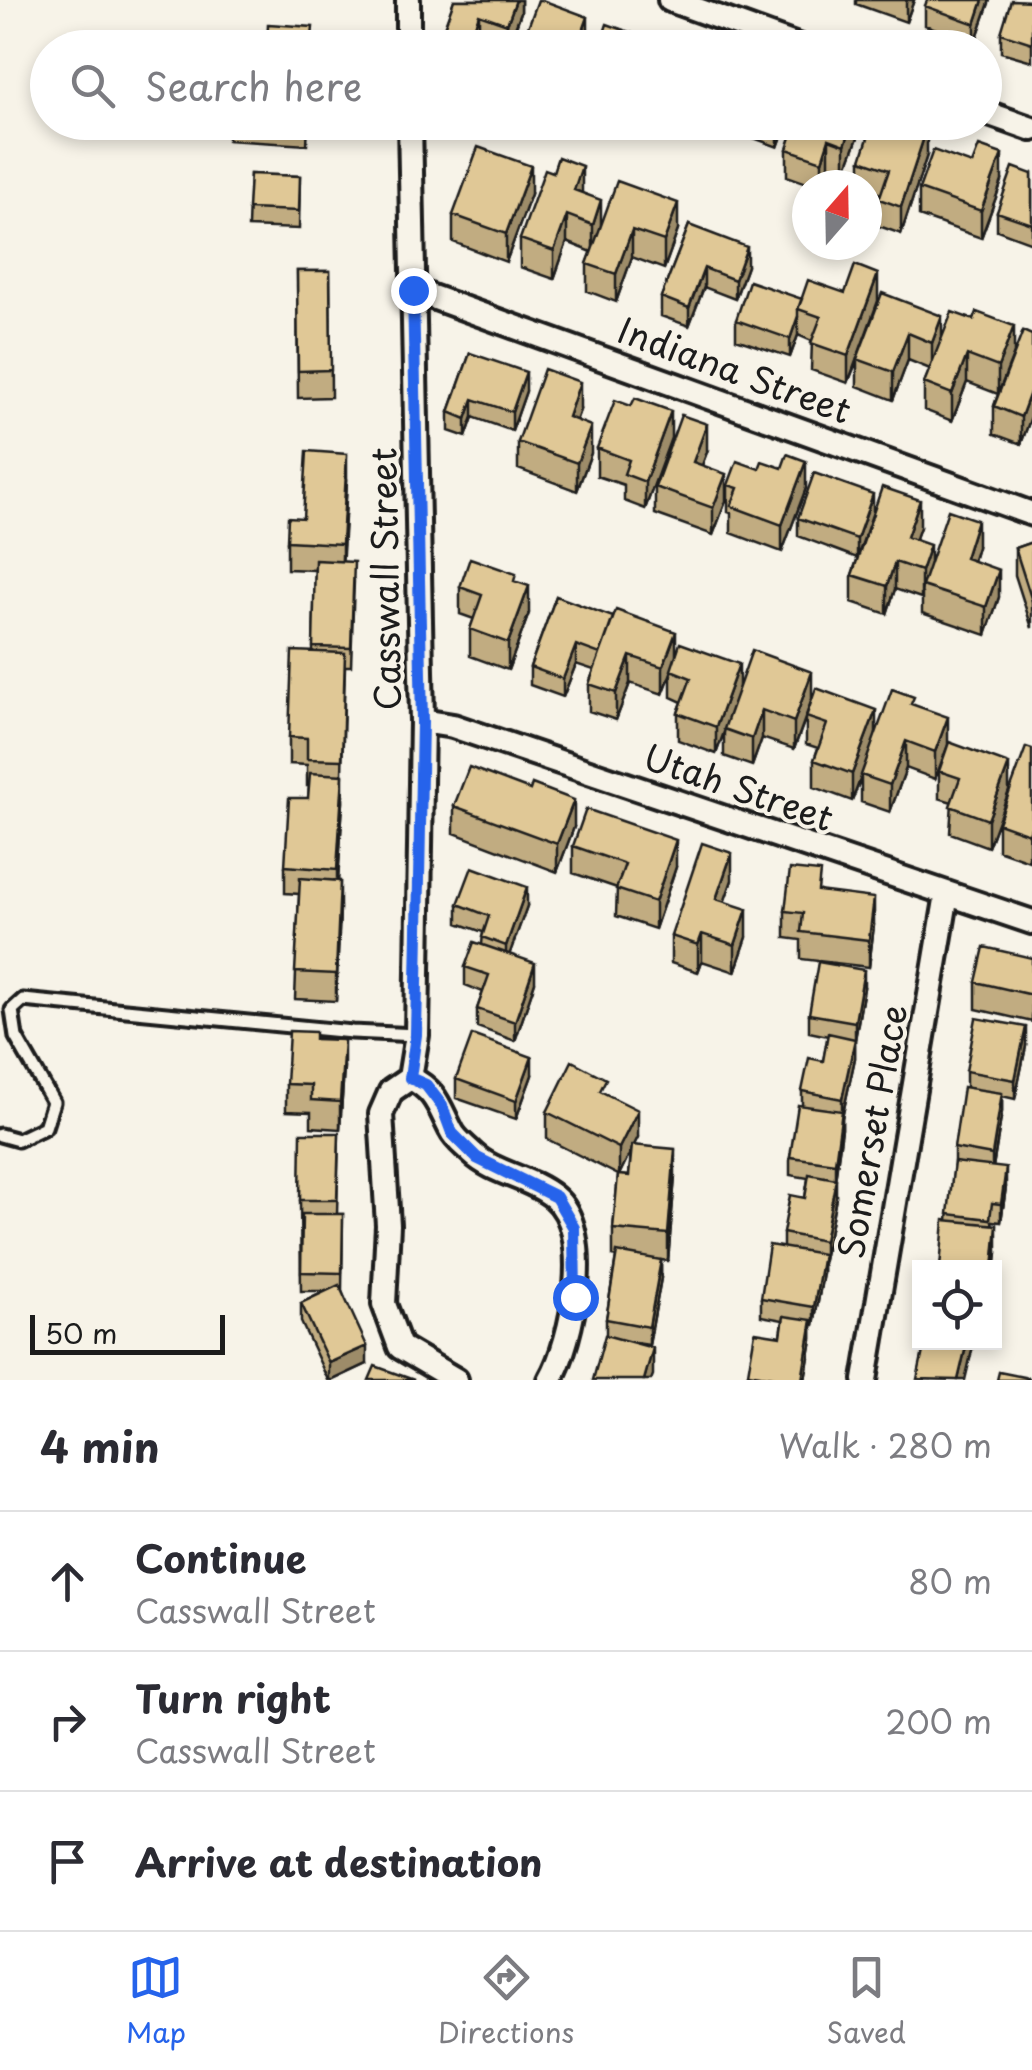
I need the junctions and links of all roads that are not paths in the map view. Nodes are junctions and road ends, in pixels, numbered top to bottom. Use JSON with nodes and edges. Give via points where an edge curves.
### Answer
{"nodes":[{"id":1,"x":408,"y":0,"type":"edge"},
{"id":2,"x":670,"y":0,"type":"edge"},
{"id":3,"x":408,"y":30,"type":"edge"},
{"id":4,"x":753,"y":30,"type":"edge"},
{"id":5,"x":1002,"y":118,"type":"edge"},
{"id":6,"x":1032,"y":129,"type":"edge"},
{"id":7,"x":410,"y":140,"type":"edge"},
{"id":8,"x":413,"y":290,"type":"junction"},
{"id":9,"x":1032,"y":514,"type":"edge"},
{"id":10,"x":422,"y":722,"type":"junction"},
{"id":11,"x":947,"y":894,"type":"junction"},
{"id":12,"x":1032,"y":922,"type":"edge"},
{"id":13,"x":416,"y":1035,"type":"junction"},
{"id":14,"x":410,"y":1078,"type":"junction"},
{"id":15,"x":0,"y":1135,"type":"edge"},
{"id":16,"x":456,"y":1380,"type":"edge"},
{"id":17,"x":550,"y":1380,"type":"edge"},
{"id":18,"x":865,"y":1380,"type":"edge"}],
"edges":[{"from":1,"to":3,"type":"street"},
{"from":2,"to":4,"type":"street"},
{"from":5,"to":6,"type":"street"},
{"from":7,"to":8,"type":"street","name":"Casswall Street"},
{"from":8,"to":9,"type":"street","name":"Indiana Street"},
{"from":8,"to":10,"type":"street","name":"Casswall Street"},
{"from":10,"to":11,"type":"street","name":"Utah Street","via":[[472,732]]},
{"from":10,"to":13,"type":"street","name":"Casswall Street"},
{"from":11,"to":12,"type":"street","name":"Utah Street"},
{"from":11,"to":18,"type":"street","name":"Somerset Place"},
{"from":13,"to":14,"type":"street","name":"Casswall Street"},
{"from":13,"to":15,"type":"lane","via":[[23,1000],[12,1010],[16,1037],[53,1102],[46,1127],[18,1140]]},
{"from":14,"to":16,"type":"street","name":"Casswall Street","via":[[391,1090],[381,1114],[388,1225],[384,1304],[400,1347]]},
{"from":14,"to":17,"type":"street","via":[[426,1085],[452,1133],[477,1158],[556,1197],[574,1228],[575,1297],[563,1358]]}]}
